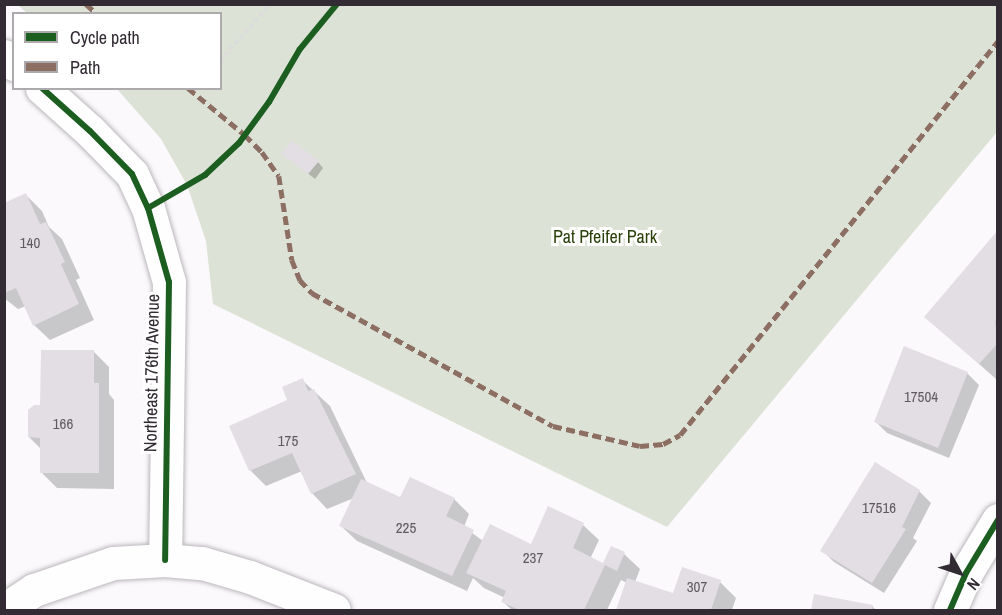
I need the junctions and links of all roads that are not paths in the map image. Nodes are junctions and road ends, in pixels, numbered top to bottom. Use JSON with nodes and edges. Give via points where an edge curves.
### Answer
{"nodes":[{"id":1,"x":44,"y":90,"type":"edge"},
{"id":2,"x":998,"y":520,"type":"edge"},
{"id":3,"x":165,"y":560,"type":"junction"},
{"id":4,"x":4,"y":610,"type":"edge"},
{"id":5,"x":334,"y":610,"type":"edge"},
{"id":6,"x":950,"y":610,"type":"edge"}],
"edges":[{"from":1,"to":3,"type":"street","name":"Northeast 176th Avenue","via":[[132,174],[148,208],[169,282]]},
{"from":2,"to":6,"type":"street","via":[[966,573]]},
{"from":3,"to":4,"type":"street","via":[[113,563],[34,590]]},
{"from":3,"to":5,"type":"street","via":[[202,563],[250,577]]}]}
